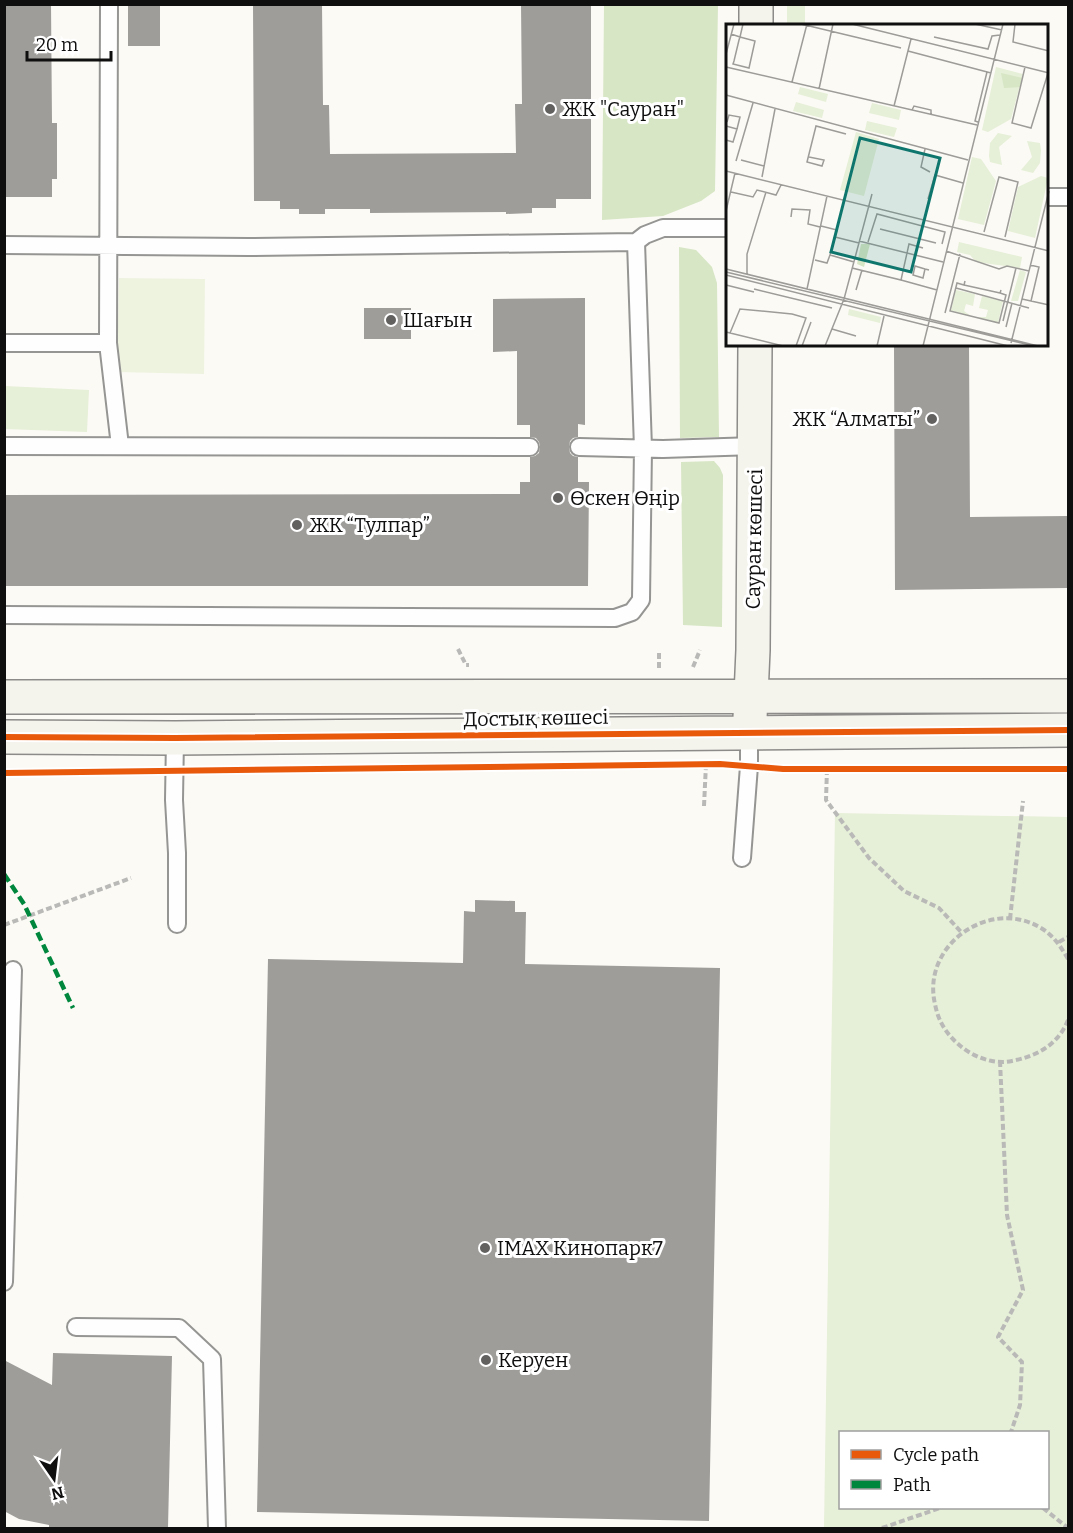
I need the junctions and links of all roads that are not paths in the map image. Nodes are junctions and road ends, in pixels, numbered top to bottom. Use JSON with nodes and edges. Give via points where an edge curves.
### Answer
{"nodes":[{"id":1,"x":109,"y":4,"type":"edge"},
{"id":2,"x":756,"y":4,"type":"edge"},
{"id":3,"x":756,"y":24,"type":"edge"},
{"id":4,"x":1049,"y":197,"type":"edge"},
{"id":5,"x":1068,"y":197,"type":"edge"},
{"id":6,"x":726,"y":228,"type":"edge"},
{"id":7,"x":636,"y":242,"type":"junction"},
{"id":8,"x":4,"y":245,"type":"edge"},
{"id":9,"x":108,"y":245,"type":"junction"},
{"id":10,"x":4,"y":343,"type":"edge"},
{"id":11,"x":108,"y":343,"type":"junction"},
{"id":12,"x":755,"y":346,"type":"edge"},
{"id":13,"x":4,"y":446,"type":"edge"},
{"id":14,"x":120,"y":446,"type":"junction"},
{"id":15,"x":755,"y":446,"type":"junction"},
{"id":16,"x":530,"y":447,"type":"dead end"},
{"id":17,"x":579,"y":447,"type":"dead end"},
{"id":18,"x":643,"y":448,"type":"junction"},
{"id":19,"x":4,"y":615,"type":"edge"},
{"id":20,"x":751,"y":696,"type":"junction"},
{"id":21,"x":1068,"y":696,"type":"edge"},
{"id":22,"x":4,"y":697,"type":"edge"},
{"id":23,"x":1068,"y":730,"type":"edge"},
{"id":24,"x":749,"y":732,"type":"junction"},
{"id":25,"x":4,"y":737,"type":"edge"},
{"id":26,"x":175,"y":738,"type":"junction"},
{"id":27,"x":742,"y":858,"type":"dead end"},
{"id":28,"x":177,"y":924,"type":"dead end"},
{"id":29,"x":13,"y":970,"type":"dead end"},
{"id":30,"x":4,"y":1282,"type":"edge"},
{"id":31,"x":76,"y":1327,"type":"dead end"},
{"id":32,"x":218,"y":1528,"type":"edge"}],
"edges":[{"from":1,"to":9,"type":"lane"},
{"from":2,"to":3,"type":"street"},
{"from":4,"to":5,"type":"lane"},
{"from":6,"to":7,"type":"lane","via":[[663,228]]},
{"from":7,"to":9,"type":"lane"},
{"from":7,"to":18,"type":"lane"},
{"from":8,"to":9,"type":"lane"},
{"from":9,"to":11,"type":"lane"},
{"from":10,"to":11,"type":"lane"},
{"from":11,"to":14,"type":"lane"},
{"from":12,"to":15,"type":"street","name":"Сауран көшесі"},
{"from":13,"to":14,"type":"lane"},
{"from":14,"to":16,"type":"lane"},
{"from":15,"to":18,"type":"lane"},
{"from":15,"to":20,"type":"street","name":"Сауран көшесі"},
{"from":17,"to":18,"type":"lane"},
{"from":18,"to":19,"type":"lane","via":[[641,600],[632,612],[615,618]]},
{"from":20,"to":21,"type":"street","name":"Достық көшесі"},
{"from":20,"to":22,"type":"street","name":"Достық көшесі"},
{"from":20,"to":24,"type":"street","name":"Сауран көшесі"},
{"from":23,"to":24,"type":"street","name":"Достық көшесі"},
{"from":24,"to":26,"type":"street","name":"Достық көшесі"},
{"from":24,"to":27,"type":"lane"},
{"from":25,"to":26,"type":"street","name":"Достық көшесі"},
{"from":26,"to":28,"type":"lane"},
{"from":29,"to":30,"type":"lane"},
{"from":31,"to":32,"type":"lane","via":[[179,1328],[212,1359]]}]}
